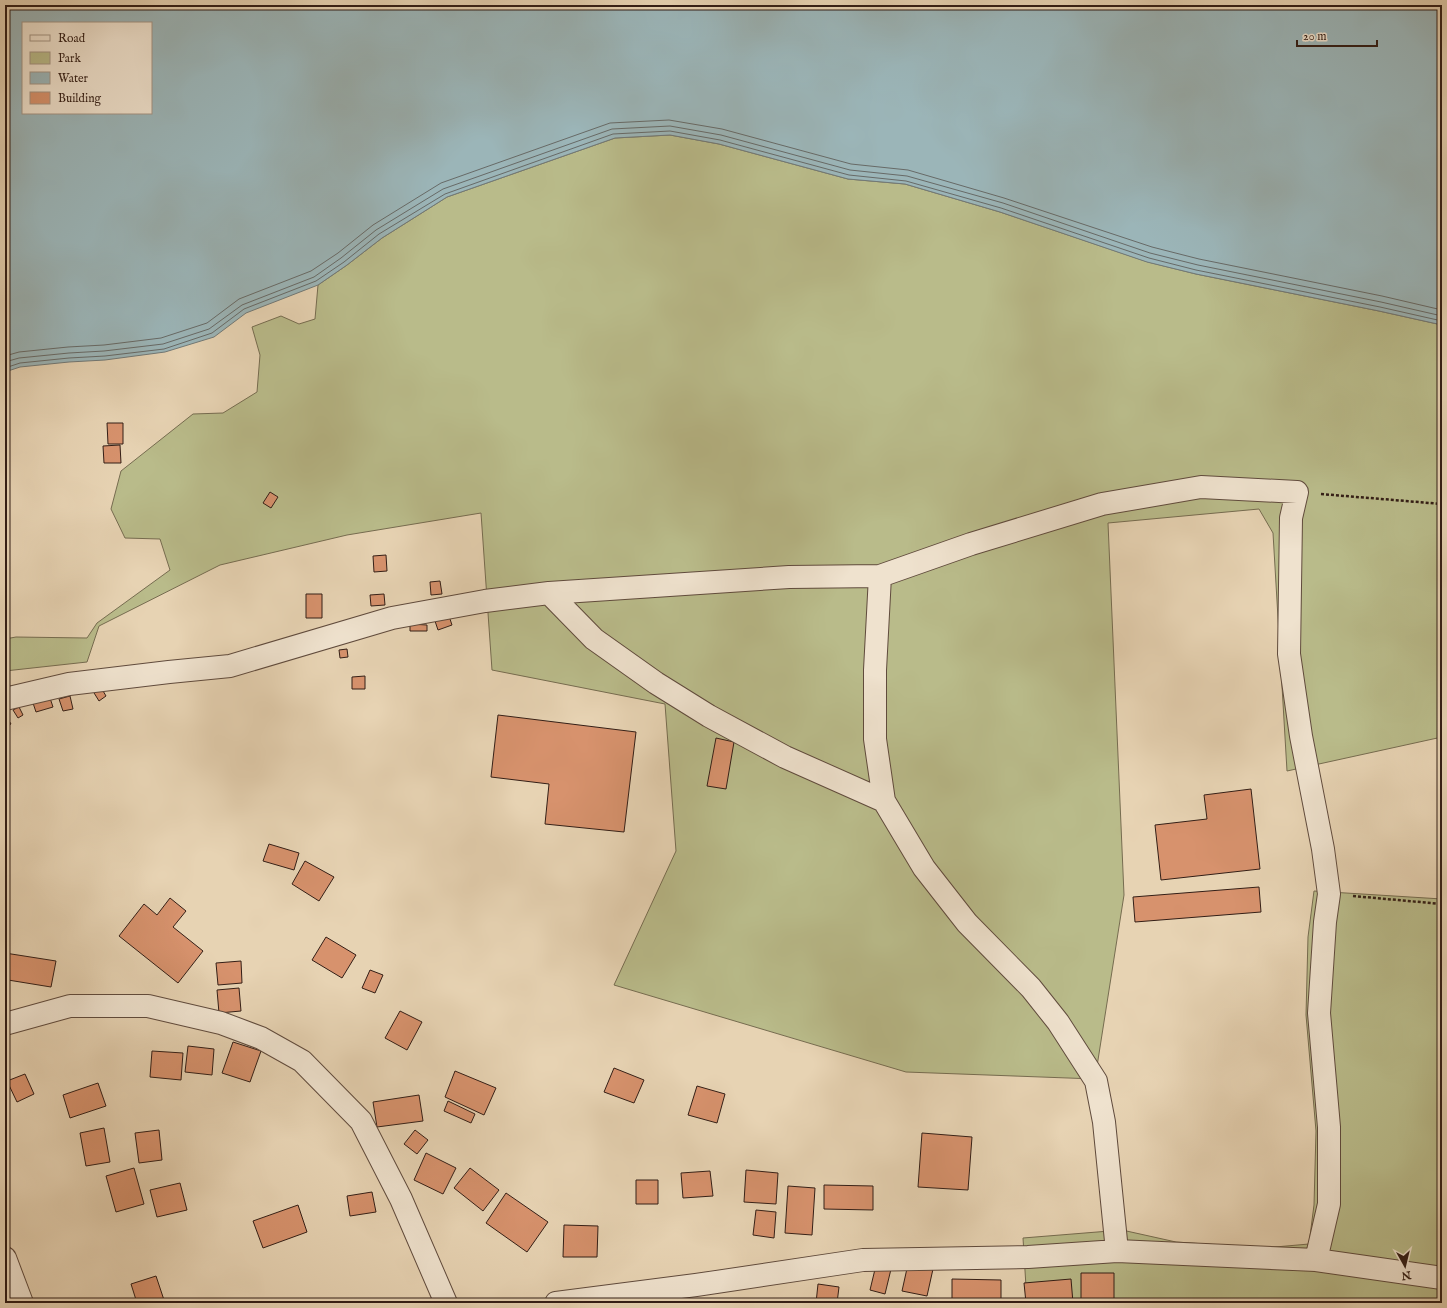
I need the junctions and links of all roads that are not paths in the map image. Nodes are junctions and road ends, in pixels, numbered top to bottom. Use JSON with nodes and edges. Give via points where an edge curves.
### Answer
{"nodes":[{"id":1,"x":880,"y":576,"type":"junction"},
{"id":2,"x":549,"y":593,"type":"junction"},
{"id":3,"x":5,"y":699,"type":"edge"},
{"id":4,"x":884,"y":801,"type":"junction"},
{"id":5,"x":5,"y":1024,"type":"edge"},
{"id":6,"x":1117,"y":1251,"type":"junction"},
{"id":7,"x":5,"y":1258,"type":"edge"},
{"id":8,"x":1316,"y":1260,"type":"junction"},
{"id":9,"x":1442,"y":1278,"type":"edge"},
{"id":10,"x":22,"y":1303,"type":"edge"},
{"id":11,"x":446,"y":1303,"type":"edge"},
{"id":12,"x":556,"y":1303,"type":"edge"}],
"edges":[{"from":1,"to":2,"type":"street","via":[[789,577]]},
{"from":1,"to":4,"type":"street","via":[[875,670],[875,739]]},
{"from":1,"to":8,"type":"street","via":[[971,544],[1102,504],[1201,487],[1297,492],[1291,518],[1289,654],[1329,894],[1319,1013],[1329,1127],[1329,1204]]},
{"from":2,"to":3,"type":"street","via":[[485,601],[392,618],[230,666],[69,684]]},
{"from":2,"to":4,"type":"street","via":[[594,639],[709,716],[785,757]]},
{"from":4,"to":6,"type":"street","via":[[924,868],[967,923],[1031,988],[1058,1022],[1096,1081],[1104,1122]]},
{"from":5,"to":11,"type":"street","via":[[70,1006],[148,1006],[221,1023],[261,1038],[302,1061],[361,1121],[401,1200]]},
{"from":6,"to":8,"type":"street"},
{"from":6,"to":12,"type":"street","via":[[1028,1257],[863,1260]]},
{"from":7,"to":10,"type":"street"},
{"from":8,"to":9,"type":"street"}]}
